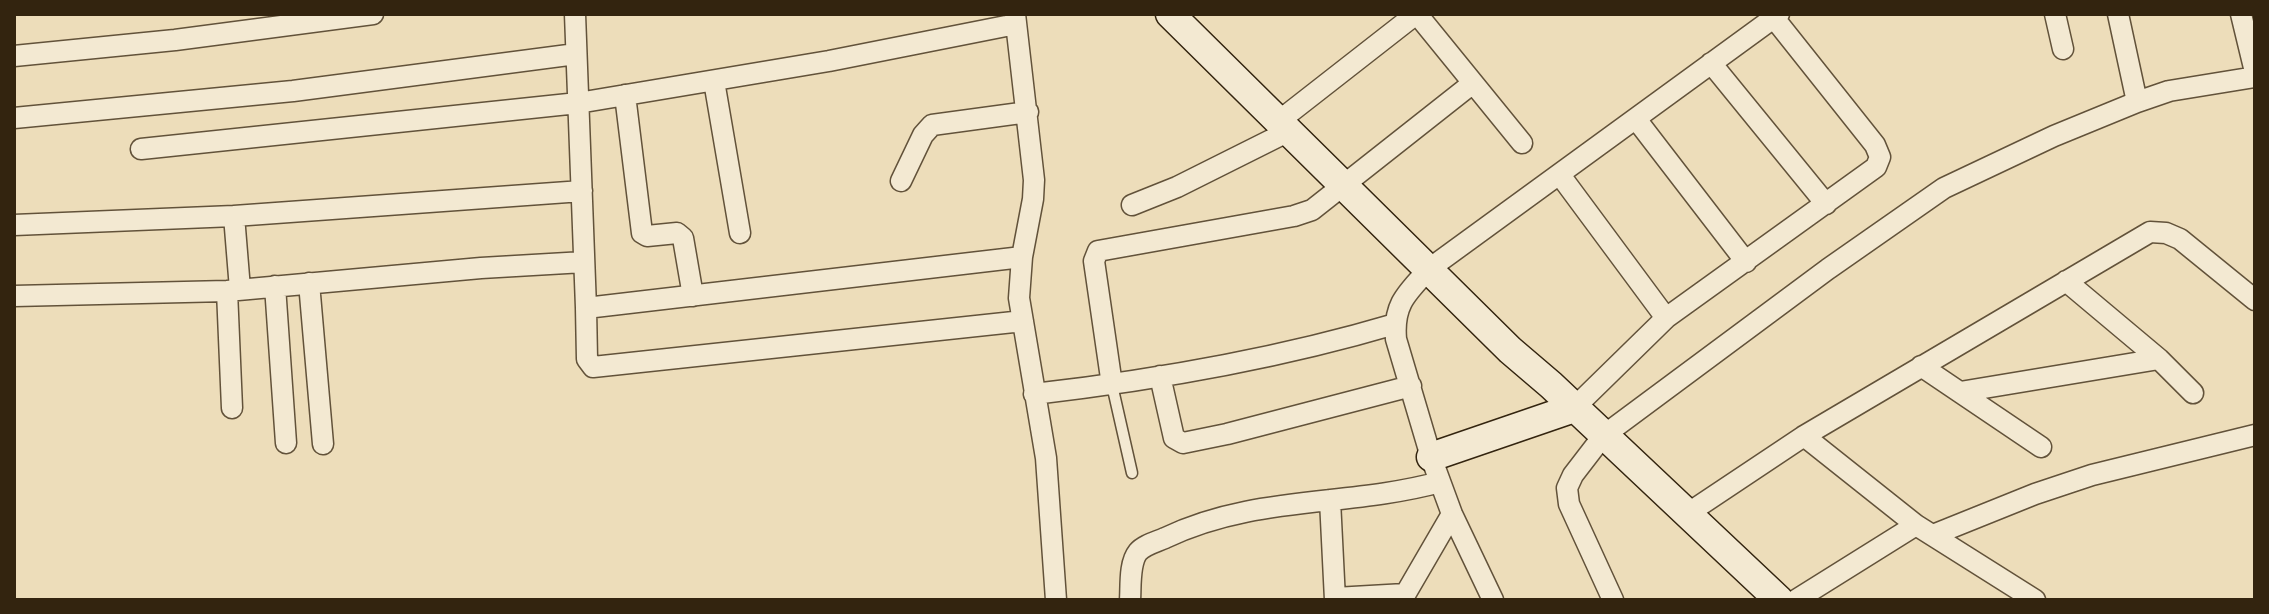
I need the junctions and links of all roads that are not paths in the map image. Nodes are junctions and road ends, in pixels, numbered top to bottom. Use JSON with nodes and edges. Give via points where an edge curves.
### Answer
{"nodes":[{"id":1,"x":373,"y":14,"type":"edge"},
{"id":2,"x":575,"y":14,"type":"edge"},
{"id":3,"x":2055,"y":14,"type":"edge"},
{"id":4,"x":2118,"y":14,"type":"edge"},
{"id":5,"x":2241,"y":14,"type":"edge"},
{"id":6,"x":1411,"y":16,"type":"edge"},
{"id":7,"x":1776,"y":16,"type":"edge"},
{"id":8,"x":1184,"y":18,"type":"edge"},
{"id":9,"x":1015,"y":19,"type":"edge"},
{"id":10,"x":2063,"y":49,"type":"dead end"},
{"id":11,"x":576,"y":54,"type":"junction"},
{"id":12,"x":14,"y":56,"type":"edge"},
{"id":13,"x":1711,"y":63,"type":"junction"},
{"id":14,"x":2255,"y":75,"type":"edge"},
{"id":15,"x":714,"y":81,"type":"junction"},
{"id":16,"x":1473,"y":83,"type":"junction"},
{"id":17,"x":625,"y":95,"type":"junction"},
{"id":18,"x":2137,"y":102,"type":"junction"},
{"id":19,"x":578,"y":103,"type":"junction"},
{"id":20,"x":1028,"y":112,"type":"junction"},
{"id":21,"x":14,"y":118,"type":"edge"},
{"id":22,"x":1636,"y":119,"type":"junction"},
{"id":23,"x":1284,"y":126,"type":"junction"},
{"id":24,"x":1522,"y":143,"type":"dead end"},
{"id":25,"x":141,"y":149,"type":"dead end"},
{"id":26,"x":1560,"y":175,"type":"junction"},
{"id":27,"x":901,"y":181,"type":"dead end"},
{"id":28,"x":1345,"y":186,"type":"junction"},
{"id":29,"x":582,"y":191,"type":"junction"},
{"id":30,"x":1826,"y":204,"type":"junction"},
{"id":31,"x":1132,"y":205,"type":"dead end"},
{"id":32,"x":234,"y":216,"type":"junction"},
{"id":33,"x":14,"y":225,"type":"edge"},
{"id":34,"x":740,"y":233,"type":"dead end"},
{"id":35,"x":1022,"y":257,"type":"junction"},
{"id":36,"x":584,"y":262,"type":"junction"},
{"id":37,"x":1746,"y":262,"type":"junction"},
{"id":38,"x":1429,"y":269,"type":"junction"},
{"id":39,"x":2066,"y":281,"type":"junction"},
{"id":40,"x":309,"y":283,"type":"junction"},
{"id":41,"x":275,"y":286,"type":"junction"},
{"id":42,"x":233,"y":290,"type":"junction"},
{"id":43,"x":14,"y":296,"type":"edge"},
{"id":44,"x":693,"y":296,"type":"junction"},
{"id":45,"x":2255,"y":300,"type":"edge"},
{"id":46,"x":586,"y":308,"type":"junction"},
{"id":47,"x":1666,"y":318,"type":"junction"},
{"id":48,"x":1023,"y":321,"type":"junction"},
{"id":49,"x":1395,"y":324,"type":"junction"},
{"id":50,"x":2159,"y":359,"type":"junction"},
{"id":51,"x":1921,"y":366,"type":"junction"},
{"id":52,"x":1160,"y":376,"type":"junction"},
{"id":53,"x":1112,"y":385,"type":"junction"},
{"id":54,"x":1411,"y":386,"type":"junction"},
{"id":55,"x":1960,"y":392,"type":"junction"},
{"id":56,"x":2193,"y":393,"type":"dead end"},
{"id":57,"x":1034,"y":394,"type":"junction"},
{"id":58,"x":232,"y":408,"type":"dead end"},
{"id":59,"x":1574,"y":408,"type":"junction"},
{"id":60,"x":2255,"y":435,"type":"edge"},
{"id":61,"x":1603,"y":436,"type":"junction"},
{"id":62,"x":1804,"y":436,"type":"junction"},
{"id":63,"x":286,"y":443,"type":"dead end"},
{"id":64,"x":323,"y":444,"type":"dead end"},
{"id":65,"x":2041,"y":447,"type":"dead end"},
{"id":66,"x":1432,"y":458,"type":"junction"},
{"id":67,"x":1132,"y":473,"type":"dead end"},
{"id":68,"x":1330,"y":500,"type":"junction"},
{"id":69,"x":1452,"y":514,"type":"junction"},
{"id":70,"x":1687,"y":514,"type":"junction"},
{"id":71,"x":1925,"y":530,"type":"junction"},
{"id":72,"x":1404,"y":597,"type":"edge"},
{"id":73,"x":1335,"y":599,"type":"edge"},
{"id":74,"x":1056,"y":600,"type":"edge"},
{"id":75,"x":1130,"y":600,"type":"edge"},
{"id":76,"x":1493,"y":600,"type":"edge"},
{"id":77,"x":1613,"y":600,"type":"edge"},
{"id":78,"x":1779,"y":600,"type":"edge"},
{"id":79,"x":1796,"y":600,"type":"edge"},
{"id":80,"x":2035,"y":600,"type":"edge"}],
"edges":[{"from":1,"to":12,"type":"street"},
{"from":2,"to":11,"type":"street"},
{"from":3,"to":10,"type":"street"},
{"from":4,"to":18,"type":"street"},
{"from":5,"to":14,"type":"street"},
{"from":6,"to":16,"type":"street"},
{"from":6,"to":23,"type":"street"},
{"from":7,"to":13,"type":"street"},
{"from":7,"to":30,"type":"street","via":[[1880,157],[1876,167]]},
{"from":8,"to":23,"type":"main road"},
{"from":9,"to":15,"type":"street"},
{"from":9,"to":20,"type":"street"},
{"from":11,"to":19,"type":"street"},
{"from":11,"to":21,"type":"street","via":[[293,91]]},
{"from":13,"to":22,"type":"street"},
{"from":13,"to":30,"type":"street"},
{"from":14,"to":18,"type":"street"},
{"from":15,"to":17,"type":"street"},
{"from":15,"to":34,"type":"street"},
{"from":16,"to":24,"type":"street"},
{"from":16,"to":28,"type":"street"},
{"from":17,"to":19,"type":"street"},
{"from":17,"to":44,"type":"street","via":[[642,233],[677,233],[683,238]]},
{"from":18,"to":61,"type":"street","via":[[1944,188]]},
{"from":19,"to":25,"type":"street"},
{"from":19,"to":29,"type":"street"},
{"from":20,"to":27,"type":"street","via":[[932,125]]},
{"from":20,"to":35,"type":"street","via":[[1034,180]]},
{"from":22,"to":26,"type":"street"},
{"from":22,"to":37,"type":"street"},
{"from":23,"to":28,"type":"main road"},
{"from":23,"to":31,"type":"street","via":[[1177,187]]},
{"from":26,"to":38,"type":"street"},
{"from":26,"to":47,"type":"street"},
{"from":28,"to":38,"type":"main road"},
{"from":28,"to":53,"type":"street","via":[[1294,216],[1098,251],[1094,261]]},
{"from":29,"to":32,"type":"street"},
{"from":29,"to":36,"type":"street"},
{"from":30,"to":37,"type":"street"},
{"from":32,"to":33,"type":"street"},
{"from":32,"to":42,"type":"street"},
{"from":35,"to":44,"type":"street"},
{"from":35,"to":48,"type":"street"},
{"from":36,"to":40,"type":"street"},
{"from":36,"to":46,"type":"street"},
{"from":37,"to":47,"type":"street"},
{"from":38,"to":49,"type":"street","via":[[1402,298]]},
{"from":38,"to":59,"type":"main road"},
{"from":39,"to":45,"type":"street","via":[[2137,238],[2158,232],[2180,239]]},
{"from":39,"to":50,"type":"street"},
{"from":39,"to":51,"type":"street"},
{"from":40,"to":41,"type":"street"},
{"from":40,"to":64,"type":"street"},
{"from":41,"to":42,"type":"street"},
{"from":41,"to":63,"type":"street"},
{"from":42,"to":43,"type":"street"},
{"from":42,"to":58,"type":"street"},
{"from":44,"to":46,"type":"street"},
{"from":46,"to":48,"type":"street","via":[[587,359],[593,367]]},
{"from":47,"to":59,"type":"street"},
{"from":48,"to":57,"type":"street"},
{"from":49,"to":52,"type":"street","via":[[1278,356]]},
{"from":49,"to":54,"type":"street"},
{"from":50,"to":55,"type":"street"},
{"from":50,"to":56,"type":"street"},
{"from":51,"to":55,"type":"street"},
{"from":51,"to":62,"type":"street"},
{"from":52,"to":53,"type":"street"},
{"from":52,"to":54,"type":"street","via":[[1174,438],[1183,443]]},
{"from":53,"to":57,"type":"street"},
{"from":53,"to":67,"type":"lane"},
{"from":54,"to":66,"type":"street"},
{"from":55,"to":65,"type":"street"},
{"from":57,"to":74,"type":"street","via":[[1050,498]]},
{"from":59,"to":61,"type":"main road"},
{"from":59,"to":66,"type":"main road"},
{"from":60,"to":71,"type":"street","via":[[2092,475]]},
{"from":61,"to":70,"type":"main road"},
{"from":61,"to":77,"type":"street","via":[[1567,488],[1569,504]]},
{"from":62,"to":70,"type":"street"},
{"from":62,"to":71,"type":"street"},
{"from":66,"to":68,"type":"street","via":[[1402,492]]},
{"from":66,"to":69,"type":"street"},
{"from":68,"to":73,"type":"street"},
{"from":68,"to":75,"type":"street","via":[[1233,514],[1141,549],[1133,562]]},
{"from":69,"to":72,"type":"street"},
{"from":69,"to":76,"type":"street"},
{"from":70,"to":78,"type":"main road"},
{"from":71,"to":79,"type":"street"},
{"from":71,"to":80,"type":"street"},
{"from":72,"to":73,"type":"street"}]}
